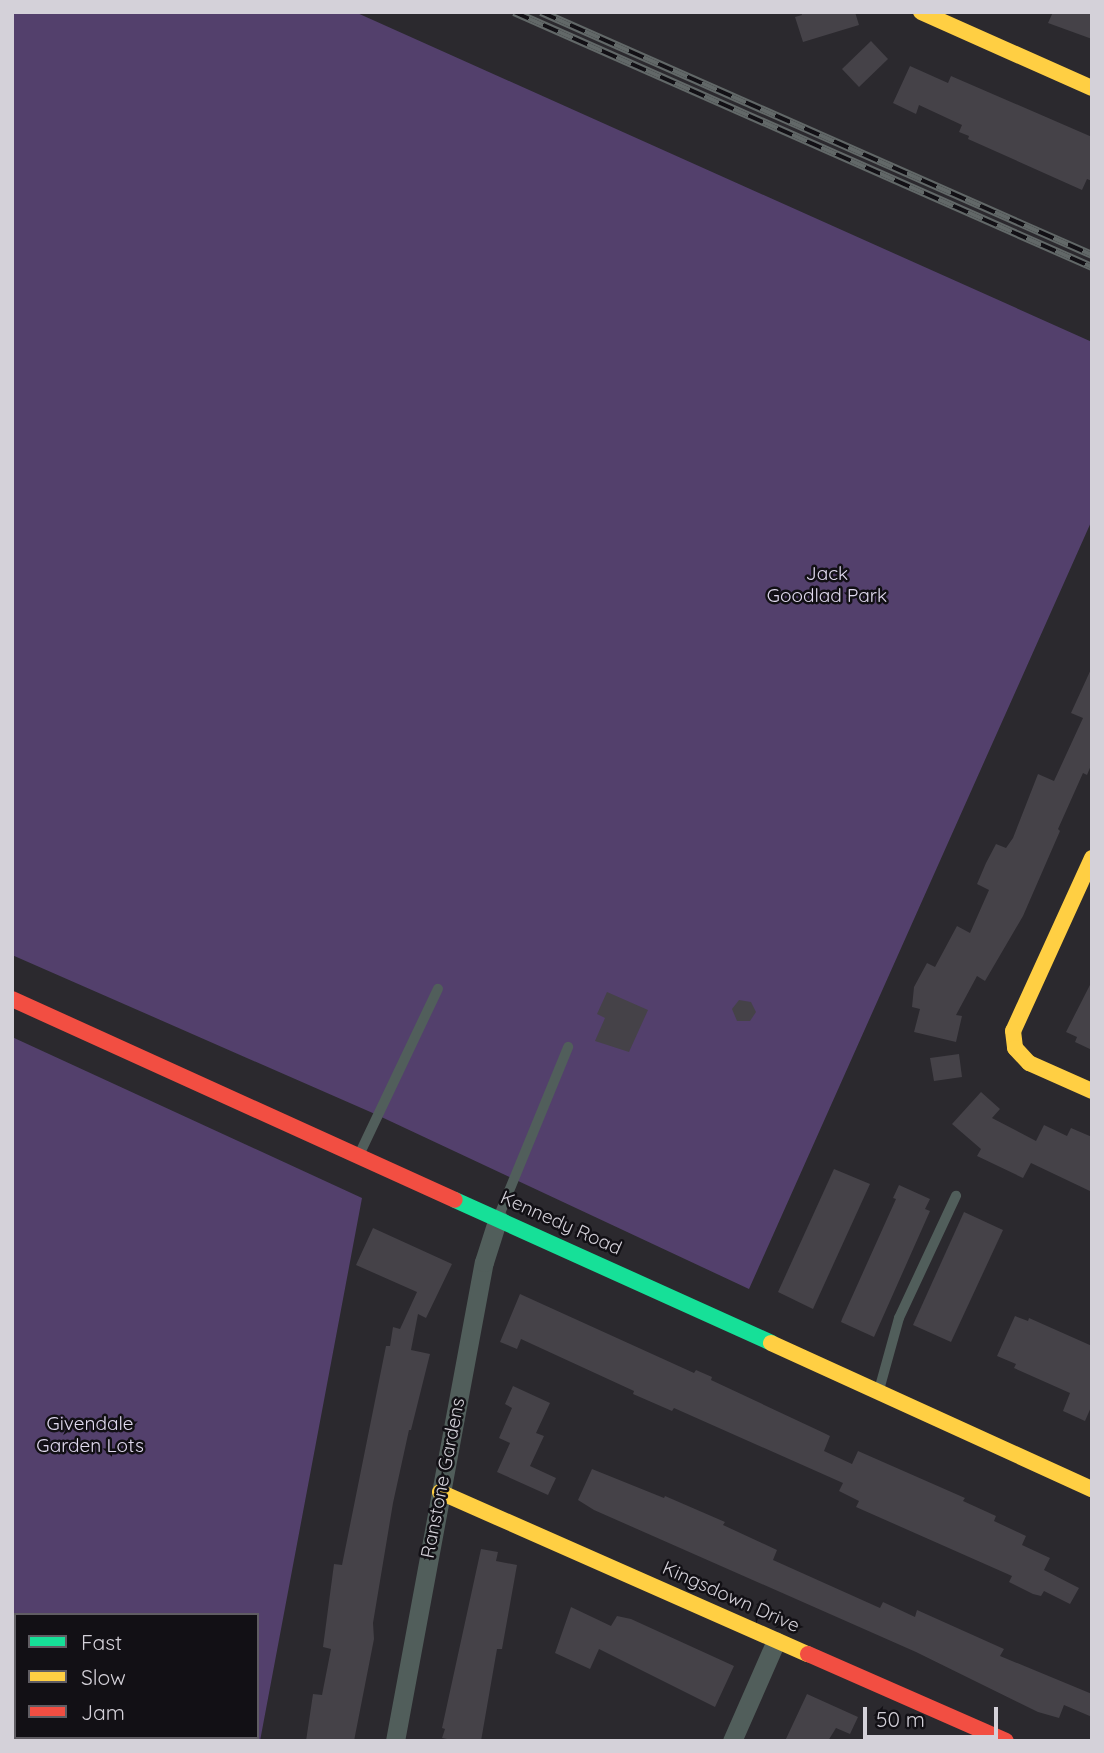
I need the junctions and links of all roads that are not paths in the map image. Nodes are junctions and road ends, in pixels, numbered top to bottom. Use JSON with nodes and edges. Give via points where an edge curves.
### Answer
{"nodes":[{"id":1,"x":921,"y":12,"type":"edge"},
{"id":2,"x":1092,"y":88,"type":"edge"},
{"id":3,"x":1092,"y":858,"type":"edge"},
{"id":4,"x":438,"y":989,"type":"dead end"},
{"id":5,"x":12,"y":999,"type":"edge"},
{"id":6,"x":568,"y":1047,"type":"dead end"},
{"id":7,"x":1092,"y":1091,"type":"edge"},
{"id":8,"x":359,"y":1156,"type":"junction"},
{"id":9,"x":956,"y":1196,"type":"dead end"},
{"id":10,"x":498,"y":1218,"type":"junction"},
{"id":11,"x":879,"y":1391,"type":"junction"},
{"id":12,"x":1092,"y":1489,"type":"edge"},
{"id":13,"x":440,"y":1492,"type":"junction"},
{"id":14,"x":776,"y":1641,"type":"junction"},
{"id":15,"x":395,"y":1741,"type":"edge"},
{"id":16,"x":732,"y":1741,"type":"edge"},
{"id":17,"x":1006,"y":1741,"type":"edge"}],
"edges":[{"from":1,"to":2,"type":"main road"},
{"from":3,"to":7,"type":"main road","via":[[1013,1031],[1015,1048],[1029,1063]]},
{"from":4,"to":8,"type":"lane"},
{"from":5,"to":8,"type":"main road","name":"Kennedy Road"},
{"from":6,"to":10,"type":"lane"},
{"from":8,"to":10,"type":"main road","name":"Kennedy Road"},
{"from":9,"to":11,"type":"lane","via":[[899,1318]]},
{"from":10,"to":11,"type":"main road","name":"Kennedy Road"},
{"from":10,"to":13,"type":"street","name":"Ranstone Gardens","via":[[484,1262]]},
{"from":11,"to":12,"type":"main road","name":"Kennedy Road"},
{"from":13,"to":14,"type":"main road","name":"Kingsdown Drive"},
{"from":13,"to":15,"type":"street","name":"Ranstone Gardens"},
{"from":14,"to":16,"type":"street"},
{"from":14,"to":17,"type":"main road","name":"Kingsdown Drive"}]}
